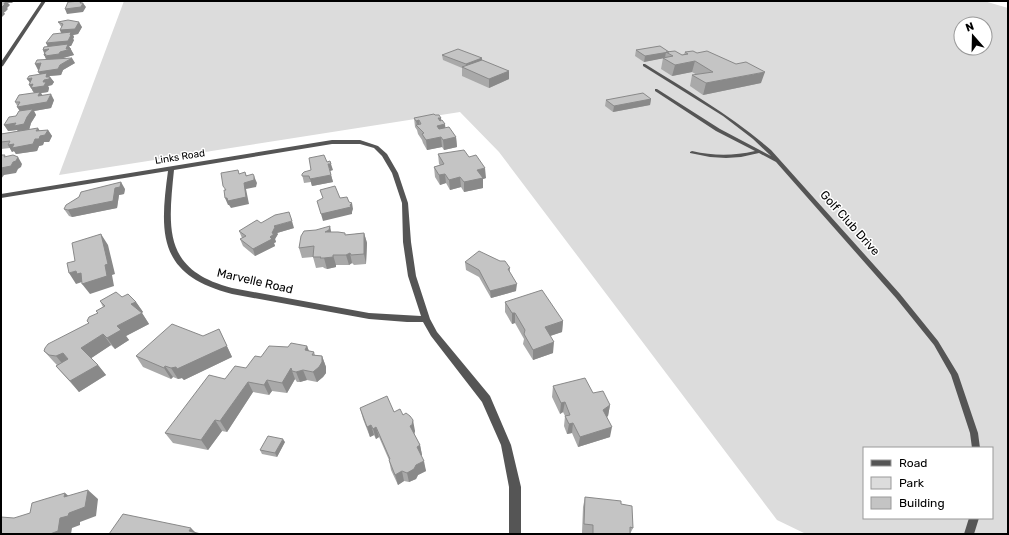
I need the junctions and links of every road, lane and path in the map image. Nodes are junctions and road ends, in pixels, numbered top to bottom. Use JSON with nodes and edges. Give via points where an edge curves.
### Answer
{"nodes":[{"id":1,"x":44,"y":1,"type":"edge"},
{"id":2,"x":644,"y":65,"type":"dead end"},
{"id":3,"x":1,"y":66,"type":"edge"},
{"id":4,"x":656,"y":90,"type":"dead end"},
{"id":5,"x":692,"y":152,"type":"dead end"},
{"id":6,"x":759,"y":152,"type":"junction"},
{"id":7,"x":780,"y":163,"type":"junction"},
{"id":8,"x":170,"y":169,"type":"junction"},
{"id":9,"x":1,"y":196,"type":"edge"},
{"id":10,"x":426,"y":319,"type":"junction"},
{"id":11,"x":976,"y":447,"type":"edge"},
{"id":12,"x":974,"y":519,"type":"edge"},
{"id":13,"x":514,"y":534,"type":"edge"},
{"id":14,"x":969,"y":534,"type":"edge"}],
"edges":[{"from":1,"to":3,"type":"street"},
{"from":2,"to":7,"type":"lane","name":"Golf Club Drive","via":[[750,132]]},
{"from":4,"to":6,"type":"lane","via":[[718,130]]},
{"from":5,"to":6,"type":"lane","via":[[718,158]]},
{"from":6,"to":7,"type":"lane"},
{"from":7,"to":11,"type":"lane","name":"Golf Club Drive","via":[[898,296],[936,343],[954,374],[974,432]]},
{"from":8,"to":9,"type":"street","name":"Links Road"},
{"from":8,"to":10,"type":"street","name":"Marvelle Road","via":[[167,236],[175,256],[195,276],[220,288],[370,317]]},
{"from":8,"to":10,"type":"street","name":"Links Road","via":[[332,142],[362,142],[376,147],[395,173],[404,203],[412,276]]},
{"from":10,"to":13,"type":"street","via":[[434,334],[486,398],[506,445],[515,487]]},
{"from":12,"to":14,"type":"lane"}]}
